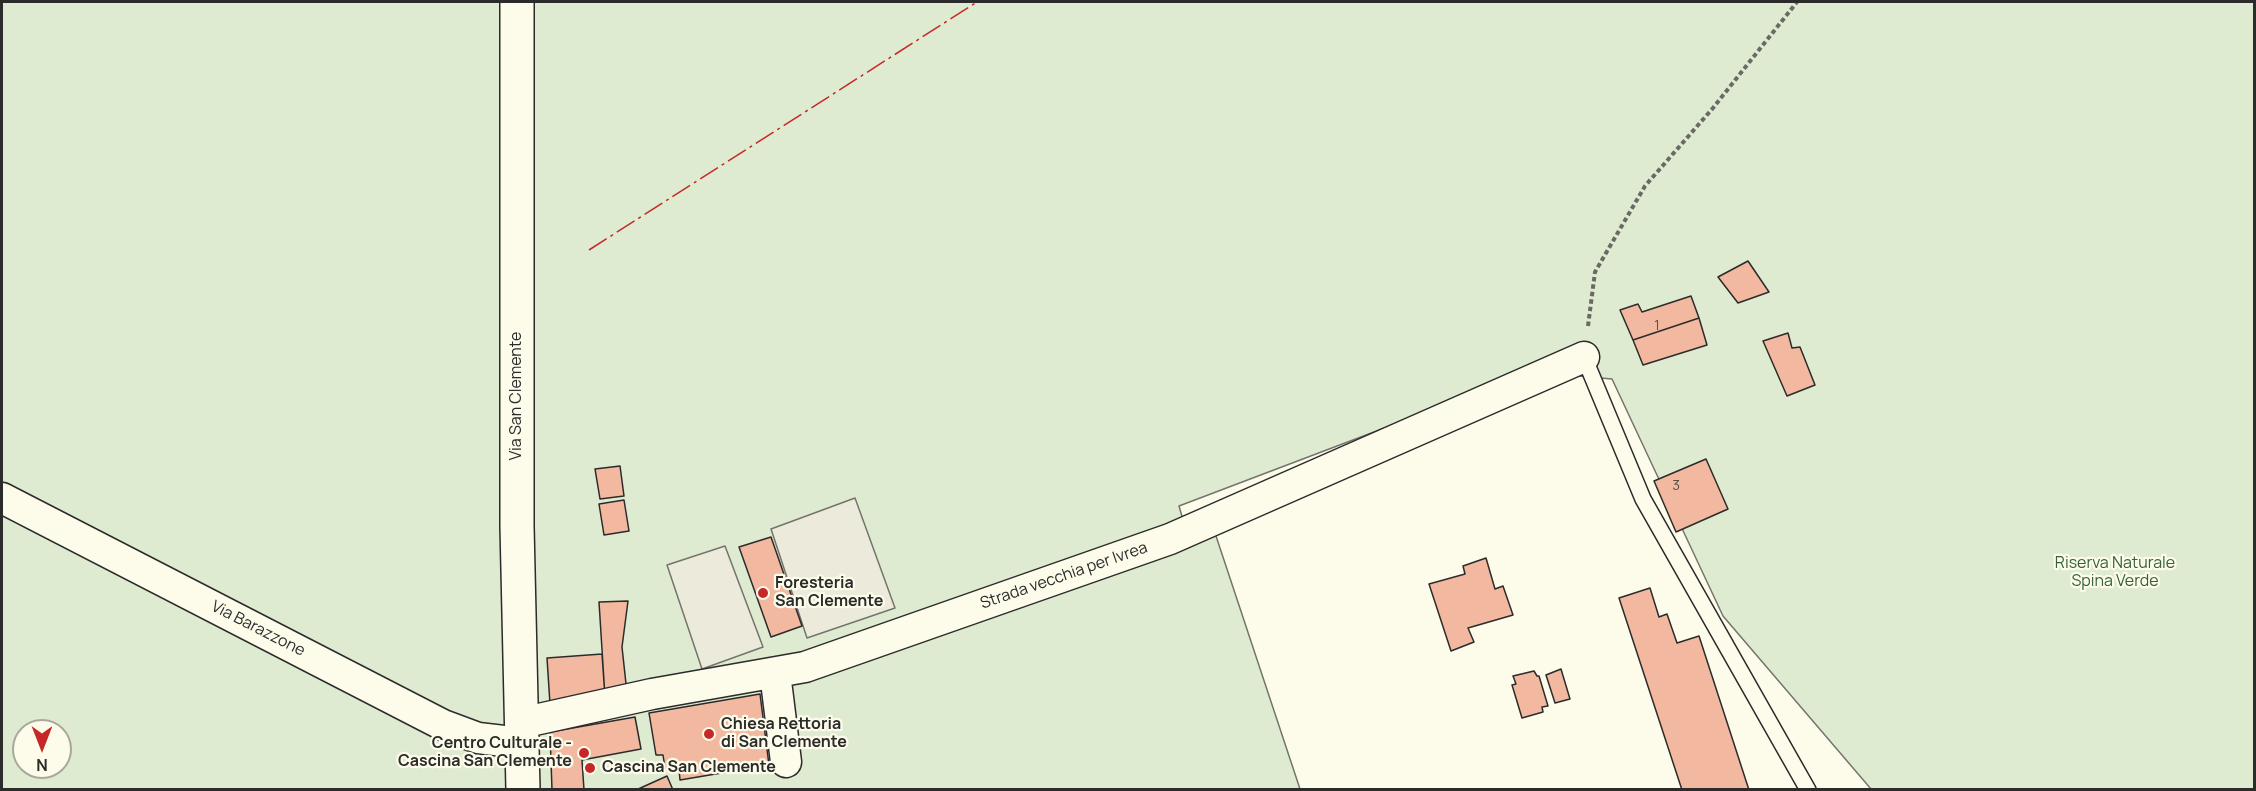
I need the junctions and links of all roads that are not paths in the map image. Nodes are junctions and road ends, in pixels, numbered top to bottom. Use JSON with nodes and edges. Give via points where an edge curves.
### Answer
{"nodes":[{"id":1,"x":517,"y":2,"type":"edge"},
{"id":2,"x":1584,"y":357,"type":"joint"},
{"id":3,"x":2,"y":498,"type":"edge"},
{"id":4,"x":775,"y":673,"type":"junction"},
{"id":5,"x":521,"y":733,"type":"junction"},
{"id":6,"x":786,"y":762,"type":"dead end"},
{"id":7,"x":523,"y":789,"type":"edge"},
{"id":8,"x":1808,"y":789,"type":"edge"}],
"edges":[{"from":1,"to":5,"type":"street","name":"Via San Clemente"},
{"from":2,"to":4,"type":"street","name":"Strada vecchia per Ivrea","via":[[1170,539],[805,667]]},
{"from":2,"to":8,"type":"lane","via":[[1643,499]]},
{"from":3,"to":5,"type":"street","name":"Via Barazzone","via":[[443,725],[478,738]]},
{"from":4,"to":5,"type":"street","name":"Strada vecchia per Ivrea","via":[[652,694]]},
{"from":4,"to":6,"type":"street"},
{"from":5,"to":7,"type":"street","name":"Via San Clemente"}]}
